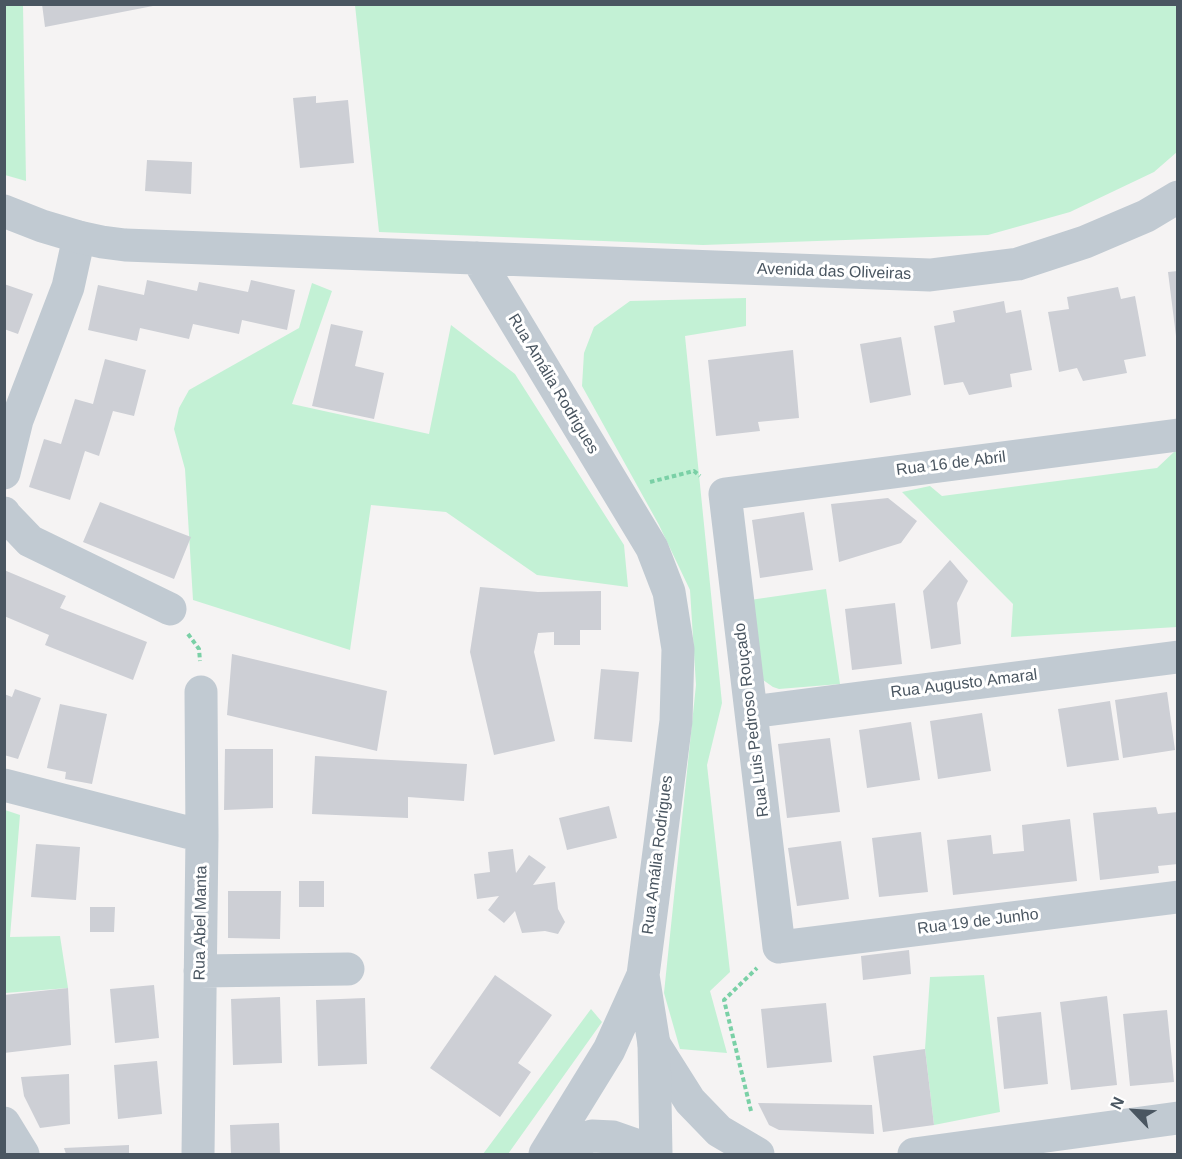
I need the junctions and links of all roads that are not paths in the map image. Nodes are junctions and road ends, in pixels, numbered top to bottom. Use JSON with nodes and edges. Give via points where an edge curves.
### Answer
{"nodes":[{"id":1,"x":1178,"y":197,"type":"edge"},
{"id":2,"x":4,"y":211,"type":"edge"},
{"id":3,"x":79,"y":237,"type":"junction"},
{"id":4,"x":477,"y":258,"type":"junction"},
{"id":5,"x":1178,"y":435,"type":"edge"},
{"id":6,"x":4,"y":473,"type":"edge"},
{"id":7,"x":725,"y":494,"type":"joint"},
{"id":8,"x":4,"y":513,"type":"edge"},
{"id":9,"x":170,"y":609,"type":"road end"},
{"id":10,"x":1178,"y":657,"type":"edge"},
{"id":11,"x":201,"y":692,"type":"road end"},
{"id":12,"x":751,"y":712,"type":"junction"},
{"id":13,"x":4,"y":785,"type":"edge"},
{"id":14,"x":202,"y":836,"type":"junction"},
{"id":15,"x":1178,"y":897,"type":"edge"},
{"id":16,"x":779,"y":947,"type":"joint"},
{"id":17,"x":348,"y":969,"type":"dead end"},
{"id":18,"x":200,"y":971,"type":"junction"},
{"id":19,"x":643,"y":975,"type":"junction"},
{"id":20,"x":654,"y":1044,"type":"junction"},
{"id":21,"x":1178,"y":1118,"type":"edge"},
{"id":22,"x":4,"y":1123,"type":"edge"},
{"id":23,"x":22,"y":1155,"type":"edge"},
{"id":24,"x":198,"y":1155,"type":"edge"},
{"id":25,"x":546,"y":1155,"type":"edge"},
{"id":26,"x":650,"y":1155,"type":"edge"},
{"id":27,"x":656,"y":1155,"type":"edge"},
{"id":28,"x":758,"y":1155,"type":"edge"},
{"id":29,"x":914,"y":1155,"type":"edge"}],
"edges":[{"from":1,"to":4,"type":"street","name":"Avenida das Oliveiras","via":[[1146,216],[1085,242],[1018,264],[930,275]]},
{"from":2,"to":3,"type":"street"},
{"from":3,"to":4,"type":"street","via":[[125,245]]},
{"from":3,"to":6,"type":"street","via":[[68,287],[17,420]]},
{"from":4,"to":19,"type":"street","name":"Rua Amália Rodrigues","via":[[652,548],[669,592],[678,649],[676,721]]},
{"from":5,"to":7,"type":"street","name":"Rua 16 de Abril"},
{"from":7,"to":12,"type":"street","name":"Rua Luis Pedroso Rouçado"},
{"from":8,"to":9,"type":"street","via":[[30,541]]},
{"from":10,"to":12,"type":"street","name":"Rua Augusto Amaral"},
{"from":11,"to":14,"type":"street","name":"Rua Abel Manta"},
{"from":12,"to":16,"type":"street","name":"Rua Luis Pedroso Rouçado"},
{"from":13,"to":14,"type":"street"},
{"from":14,"to":18,"type":"street","name":"Rua Abel Manta"},
{"from":15,"to":16,"type":"street","name":"Rua 19 de Junho"},
{"from":17,"to":18,"type":"street"},
{"from":18,"to":24,"type":"street","name":"Rua Abel Manta"},
{"from":19,"to":20,"type":"street","name":"Rua Amália Rodrigues"},
{"from":19,"to":25,"type":"street","name":"Rua Amália Rodrigues","via":[[609,1050]]},
{"from":20,"to":27,"type":"street","name":"Rua Amália Rodrigues"},
{"from":20,"to":28,"type":"street","via":[[690,1101],[719,1131]]},
{"from":21,"to":29,"type":"street"},
{"from":22,"to":23,"type":"street"},
{"from":25,"to":26,"type":"street","via":[[592,1136],[613,1137]]}]}
